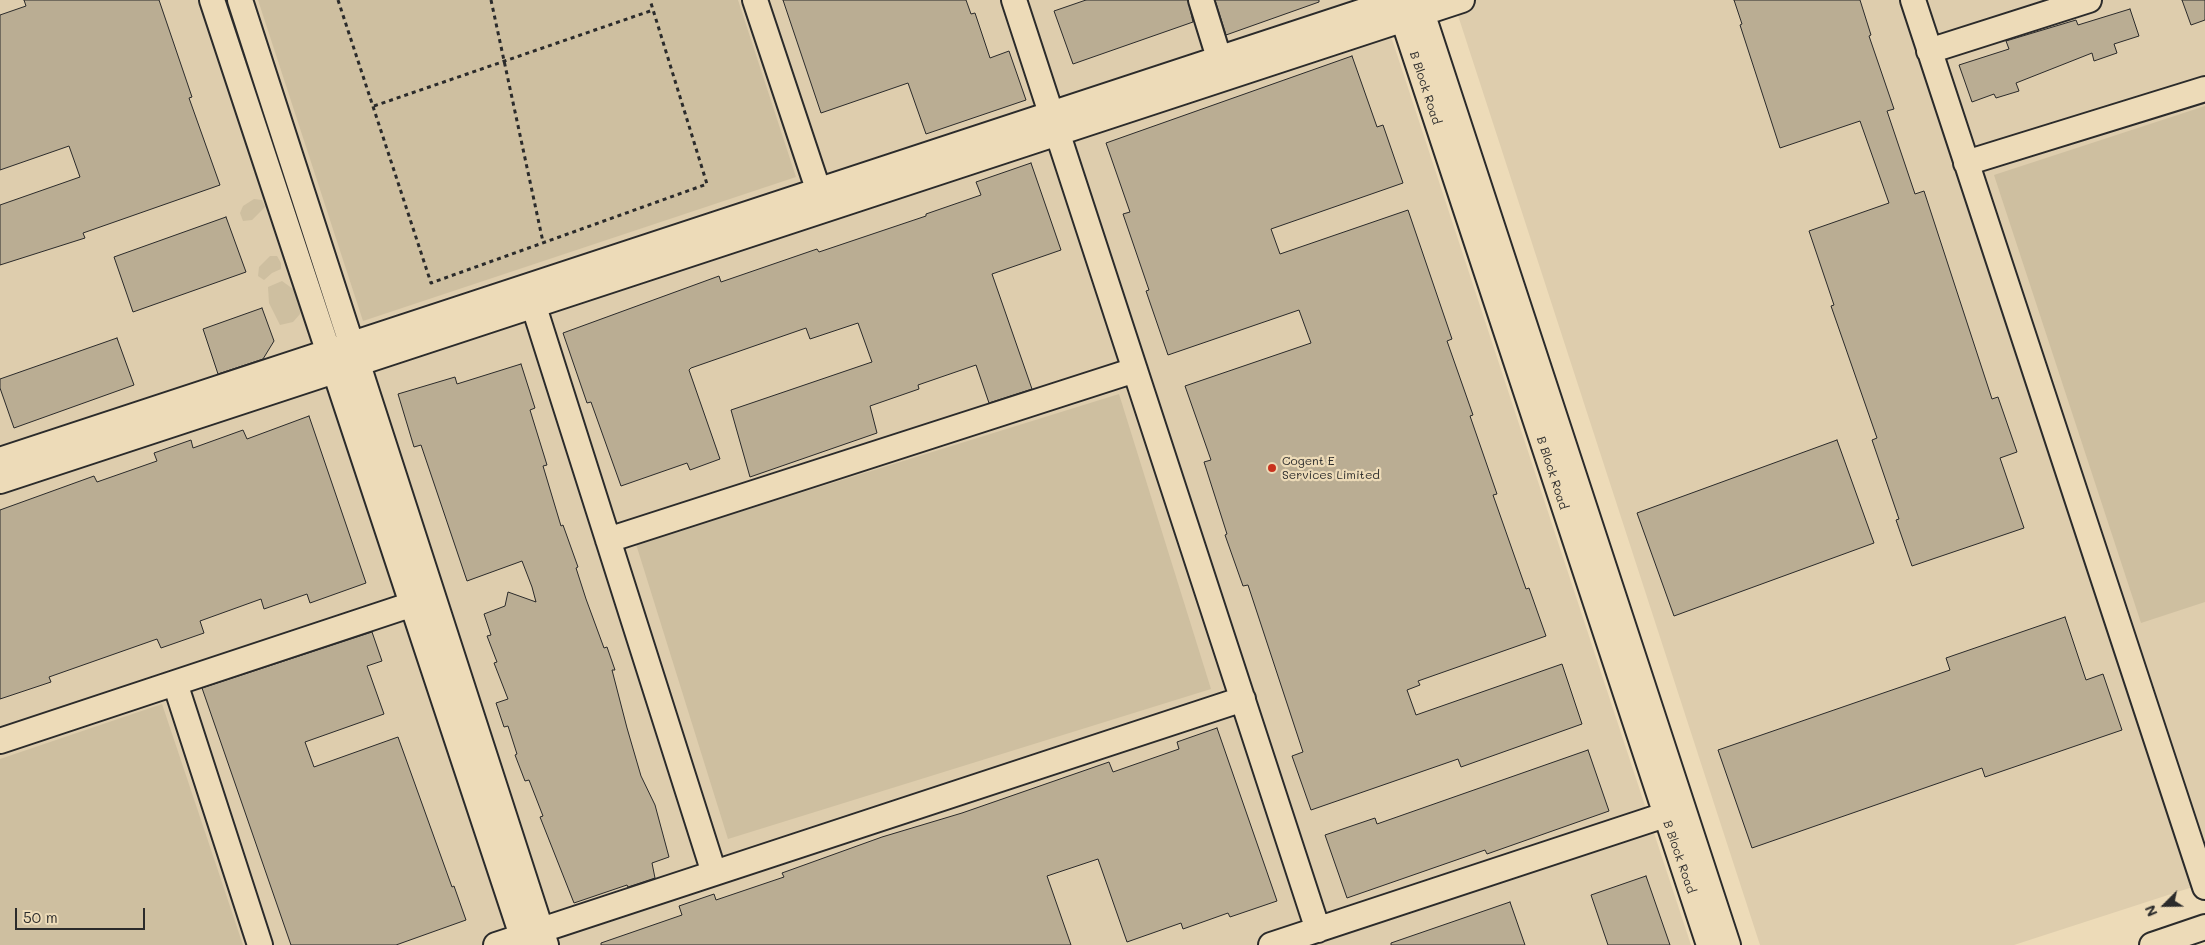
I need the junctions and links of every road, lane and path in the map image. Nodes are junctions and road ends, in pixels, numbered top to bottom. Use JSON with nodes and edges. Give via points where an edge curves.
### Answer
{"nodes":[{"id":1,"x":212,"y":0,"type":"edge"},
{"id":2,"x":240,"y":0,"type":"edge"},
{"id":3,"x":338,"y":0,"type":"edge"},
{"id":4,"x":491,"y":0,"type":"edge"},
{"id":5,"x":650,"y":0,"type":"edge"},
{"id":6,"x":755,"y":0,"type":"edge"},
{"id":7,"x":1014,"y":0,"type":"edge"},
{"id":8,"x":1201,"y":0,"type":"edge"},
{"id":9,"x":1462,"y":0,"type":"edge"},
{"id":10,"x":1912,"y":0,"type":"edge"},
{"id":11,"x":2089,"y":0,"type":"edge"},
{"id":12,"x":1406,"y":5,"type":"edge"},
{"id":13,"x":653,"y":10,"type":"junction"},
{"id":14,"x":1929,"y":51,"type":"junction"},
{"id":15,"x":1219,"y":58,"type":"junction"},
{"id":16,"x":2205,"y":89,"type":"edge"},
{"id":17,"x":374,"y":106,"type":"junction"},
{"id":18,"x":1054,"y":124,"type":"junction"},
{"id":19,"x":1966,"y":163,"type":"junction"},
{"id":20,"x":821,"y":201,"type":"junction"},
{"id":21,"x":543,"y":242,"type":"junction"},
{"id":22,"x":531,"y":296,"type":"junction"},
{"id":23,"x":354,"y":354,"type":"junction"},
{"id":24,"x":332,"y":362,"type":"junction"},
{"id":25,"x":1135,"y":370,"type":"junction"},
{"id":26,"x":0,"y":460,"type":"edge"},
{"id":27,"x":0,"y":481,"type":"edge"},
{"id":28,"x":608,"y":540,"type":"junction"},
{"id":29,"x":423,"y":601,"type":"junction"},
{"id":30,"x":175,"y":683,"type":"junction"},
{"id":31,"x":1242,"y":699,"type":"junction"},
{"id":32,"x":0,"y":741,"type":"edge"},
{"id":33,"x":1674,"y":812,"type":"junction"},
{"id":34,"x":714,"y":873,"type":"junction"},
{"id":35,"x":2205,"y":887,"type":"edge"},
{"id":36,"x":2205,"y":927,"type":"edge"},
{"id":37,"x":1318,"y":930,"type":"junction"},
{"id":38,"x":534,"y":939,"type":"edge"},
{"id":39,"x":260,"y":945,"type":"edge"},
{"id":40,"x":496,"y":945,"type":"edge"},
{"id":41,"x":1271,"y":945,"type":"edge"},
{"id":42,"x":1709,"y":945,"type":"edge"},
{"id":43,"x":1728,"y":945,"type":"edge"},
{"id":44,"x":2152,"y":945,"type":"edge"}],
"edges":[{"from":1,"to":24,"type":"street"},
{"from":2,"to":23,"type":"street"},
{"from":3,"to":17,"type":"path"},
{"from":4,"to":21,"type":"path"},
{"from":5,"to":13,"type":"path"},
{"from":6,"to":20,"type":"street"},
{"from":7,"to":18,"type":"street"},
{"from":8,"to":15,"type":"street"},
{"from":9,"to":12,"type":"street"},
{"from":10,"to":14,"type":"street"},
{"from":11,"to":14,"type":"street"},
{"from":12,"to":15,"type":"street"},
{"from":12,"to":18,"type":"street"},
{"from":12,"to":33,"type":"street","name":"B Block Road"},
{"from":13,"to":17,"type":"path"},
{"from":13,"to":21,"type":"path","via":[[707,184]]},
{"from":14,"to":19,"type":"street"},
{"from":15,"to":18,"type":"street"},
{"from":16,"to":19,"type":"street"},
{"from":17,"to":21,"type":"path","via":[[431,283]]},
{"from":18,"to":20,"type":"street"},
{"from":18,"to":25,"type":"street"},
{"from":19,"to":35,"type":"street"},
{"from":20,"to":22,"type":"street"},
{"from":22,"to":23,"type":"street"},
{"from":22,"to":28,"type":"street"},
{"from":23,"to":24,"type":"street"},
{"from":23,"to":29,"type":"street"},
{"from":24,"to":26,"type":"street"},
{"from":24,"to":27,"type":"street"},
{"from":24,"to":29,"type":"street"},
{"from":25,"to":28,"type":"street"},
{"from":25,"to":31,"type":"street"},
{"from":28,"to":34,"type":"street"},
{"from":29,"to":30,"type":"street"},
{"from":29,"to":38,"type":"street"},
{"from":30,"to":32,"type":"street"},
{"from":30,"to":39,"type":"street"},
{"from":31,"to":34,"type":"street"},
{"from":31,"to":37,"type":"street"},
{"from":33,"to":37,"type":"street"},
{"from":33,"to":42,"type":"street","name":"B Block Road"},
{"from":33,"to":43,"type":"street","name":"B Block Road"},
{"from":34,"to":38,"type":"street"},
{"from":36,"to":44,"type":"street"},
{"from":37,"to":41,"type":"street"},
{"from":38,"to":40,"type":"street"}]}
